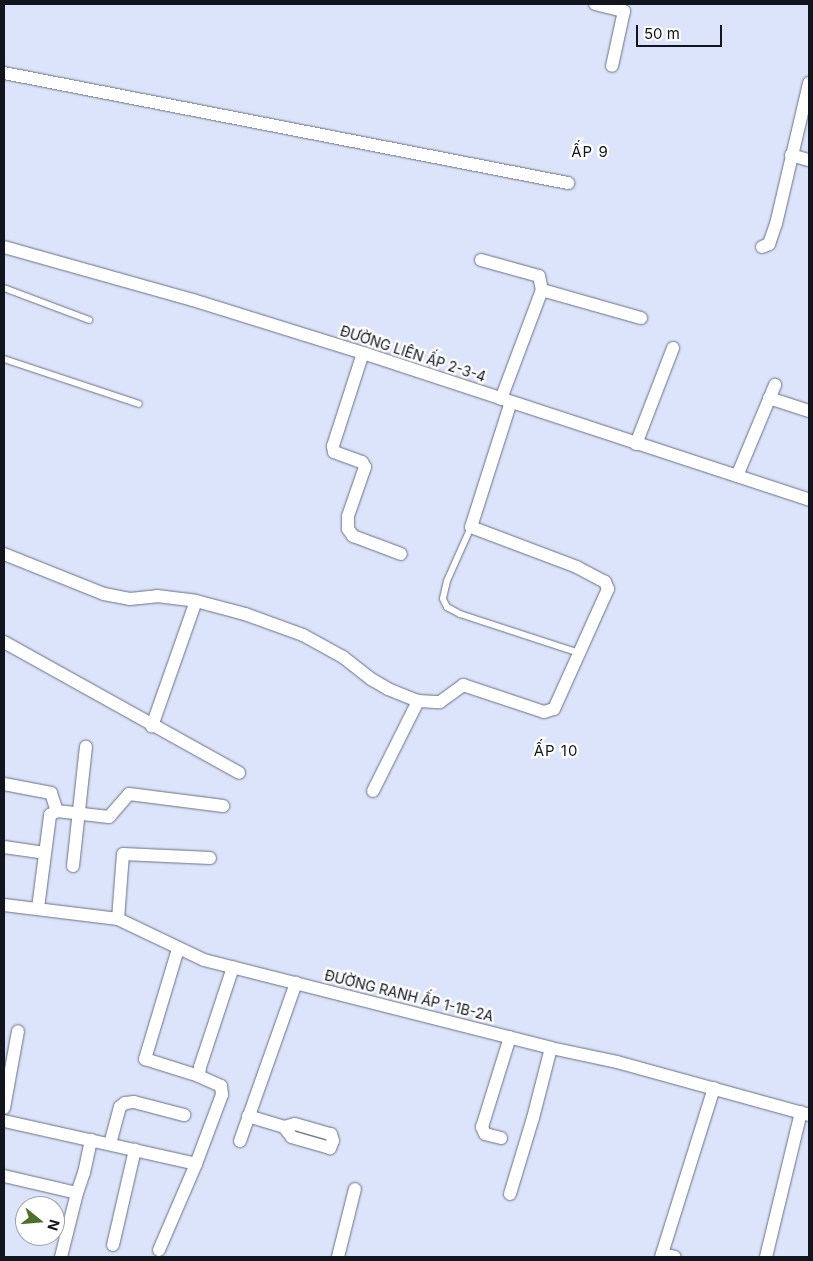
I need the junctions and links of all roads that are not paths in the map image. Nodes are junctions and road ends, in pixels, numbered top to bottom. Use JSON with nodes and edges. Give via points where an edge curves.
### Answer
{"nodes":[{"id":1,"x":594,"y":4,"type":"edge"},
{"id":2,"x":612,"y":66,"type":"dead end"},
{"id":3,"x":4,"y":73,"type":"edge"},
{"id":4,"x":809,"y":83,"type":"edge"},
{"id":5,"x":791,"y":155,"type":"junction"},
{"id":6,"x":809,"y":160,"type":"edge"},
{"id":7,"x":568,"y":183,"type":"dead end"},
{"id":8,"x":4,"y":247,"type":"edge"},
{"id":9,"x":762,"y":248,"type":"dead end"},
{"id":10,"x":481,"y":260,"type":"dead end"},
{"id":11,"x":4,"y":288,"type":"edge"},
{"id":12,"x":542,"y":290,"type":"junction"},
{"id":13,"x":641,"y":318,"type":"dead end"},
{"id":14,"x":89,"y":320,"type":"dead end"},
{"id":15,"x":673,"y":348,"type":"dead end"},
{"id":16,"x":363,"y":353,"type":"junction"},
{"id":17,"x":4,"y":359,"type":"edge"},
{"id":18,"x":775,"y":385,"type":"dead end"},
{"id":19,"x":770,"y":398,"type":"junction"},
{"id":20,"x":506,"y":401,"type":"junction"},
{"id":21,"x":139,"y":404,"type":"dead end"},
{"id":22,"x":809,"y":411,"type":"edge"},
{"id":23,"x":636,"y":444,"type":"junction"},
{"id":24,"x":737,"y":476,"type":"junction"},
{"id":25,"x":809,"y":500,"type":"edge"},
{"id":26,"x":471,"y":527,"type":"junction"},
{"id":27,"x":4,"y":554,"type":"edge"},
{"id":28,"x":401,"y":554,"type":"dead end"},
{"id":29,"x":196,"y":601,"type":"junction"},
{"id":30,"x":4,"y":642,"type":"edge"},
{"id":31,"x":578,"y":653,"type":"junction"},
{"id":32,"x":418,"y":701,"type":"junction"},
{"id":33,"x":152,"y":726,"type":"junction"},
{"id":34,"x":86,"y":747,"type":"dead end"},
{"id":35,"x":239,"y":773,"type":"dead end"},
{"id":36,"x":4,"y":784,"type":"edge"},
{"id":37,"x":373,"y":791,"type":"dead end"},
{"id":38,"x":223,"y":806,"type":"dead end"},
{"id":39,"x":57,"y":812,"type":"junction"},
{"id":40,"x":79,"y":813,"type":"junction"},
{"id":41,"x":4,"y":846,"type":"edge"},
{"id":42,"x":45,"y":853,"type":"junction"},
{"id":43,"x":210,"y":858,"type":"dead end"},
{"id":44,"x":73,"y":866,"type":"dead end"},
{"id":45,"x":4,"y":904,"type":"edge"},
{"id":46,"x":38,"y":908,"type":"junction"},
{"id":47,"x":118,"y":919,"type":"junction"},
{"id":48,"x":178,"y":949,"type":"junction"},
{"id":49,"x":233,"y":967,"type":"junction"},
{"id":50,"x":296,"y":983,"type":"junction"},
{"id":51,"x":18,"y":1031,"type":"dead end"},
{"id":52,"x":510,"y":1037,"type":"junction"},
{"id":53,"x":551,"y":1048,"type":"junction"},
{"id":54,"x":8,"y":1065,"type":"edge"},
{"id":55,"x":198,"y":1076,"type":"junction"},
{"id":56,"x":714,"y":1088,"type":"junction"},
{"id":57,"x":4,"y":1108,"type":"edge"},
{"id":58,"x":805,"y":1114,"type":"edge"},
{"id":59,"x":184,"y":1115,"type":"dead end"},
{"id":60,"x":248,"y":1116,"type":"junction"},
{"id":61,"x":4,"y":1121,"type":"edge"},
{"id":62,"x":284,"y":1127,"type":"dead end"},
{"id":63,"x":501,"y":1138,"type":"dead end"},
{"id":64,"x":91,"y":1140,"type":"junction"},
{"id":65,"x":240,"y":1141,"type":"dead end"},
{"id":66,"x":110,"y":1144,"type":"junction"},
{"id":67,"x":136,"y":1150,"type":"junction"},
{"id":68,"x":196,"y":1164,"type":"junction"},
{"id":69,"x":4,"y":1176,"type":"edge"},
{"id":70,"x":355,"y":1189,"type":"dead end"},
{"id":71,"x":77,"y":1193,"type":"junction"},
{"id":72,"x":510,"y":1194,"type":"dead end"},
{"id":73,"x":113,"y":1245,"type":"dead end"},
{"id":74,"x":158,"y":1254,"type":"edge"},
{"id":75,"x":662,"y":1256,"type":"edge"},
{"id":76,"x":61,"y":1257,"type":"edge"},
{"id":77,"x":338,"y":1257,"type":"edge"},
{"id":78,"x":675,"y":1257,"type":"edge"},
{"id":79,"x":766,"y":1257,"type":"edge"}],
"edges":[{"from":1,"to":2,"type":"street","via":[[624,11]]},
{"from":3,"to":7,"type":"street"},
{"from":4,"to":5,"type":"street"},
{"from":5,"to":6,"type":"street"},
{"from":5,"to":9,"type":"street","via":[[772,237]]},
{"from":8,"to":16,"type":"street","name":"ĐƯỜNG LIÊN ẤP 2-3-4"},
{"from":10,"to":12,"type":"street","via":[[539,276]]},
{"from":11,"to":14,"type":"lane"},
{"from":12,"to":13,"type":"street"},
{"from":12,"to":20,"type":"street"},
{"from":15,"to":23,"type":"street"},
{"from":16,"to":20,"type":"street","name":"ĐƯỜNG LIÊN ẤP 2-3-4"},
{"from":16,"to":28,"type":"street","via":[[333,446],[334,452],[362,462],[365,467],[348,516],[348,529],[353,536]]},
{"from":17,"to":21,"type":"lane"},
{"from":18,"to":19,"type":"street"},
{"from":19,"to":22,"type":"street"},
{"from":19,"to":24,"type":"street"},
{"from":20,"to":23,"type":"street","name":"ĐƯỜNG LIÊN ẤP 2-3-4"},
{"from":20,"to":26,"type":"street"},
{"from":23,"to":24,"type":"street","name":"ĐƯỜNG LIÊN ẤP 2-3-4"},
{"from":24,"to":25,"type":"street","name":"ĐƯỜNG LIÊN ẤP 2-3-4"},
{"from":26,"to":31,"type":"street","via":[[577,567],[605,582],[606,595]]},
{"from":26,"to":31,"type":"lane","via":[[447,581],[443,599],[447,607]]},
{"from":27,"to":29,"type":"street","via":[[104,594],[130,599],[157,596]]},
{"from":29,"to":32,"type":"street","via":[[303,635],[343,657],[388,689]]},
{"from":29,"to":33,"type":"street"},
{"from":30,"to":33,"type":"street"},
{"from":31,"to":32,"type":"street","via":[[554,709],[544,712],[464,685],[440,702]]},
{"from":32,"to":37,"type":"street"},
{"from":33,"to":35,"type":"street"},
{"from":34,"to":40,"type":"street"},
{"from":36,"to":39,"type":"street","via":[[51,793]]},
{"from":38,"to":40,"type":"street","via":[[129,794],[109,817]]},
{"from":39,"to":40,"type":"street"},
{"from":39,"to":42,"type":"street","via":[[50,815]]},
{"from":40,"to":44,"type":"street"},
{"from":41,"to":42,"type":"street"},
{"from":42,"to":46,"type":"street"},
{"from":43,"to":47,"type":"street","via":[[123,854]]},
{"from":45,"to":46,"type":"street","name":"ĐƯỜNG RANH ẤP 1-1B-2A"},
{"from":46,"to":47,"type":"street","name":"ĐƯỜNG RANH ẤP 1-1B-2A"},
{"from":47,"to":48,"type":"street","name":"ĐƯỜNG RANH ẤP 1-1B-2A"},
{"from":48,"to":49,"type":"street","name":"ĐƯỜNG RANH ẤP 1-1B-2A"},
{"from":48,"to":55,"type":"street","via":[[144,1059]]},
{"from":49,"to":50,"type":"street","name":"ĐƯỜNG RANH ẤP 1-1B-2A"},
{"from":49,"to":55,"type":"street"},
{"from":50,"to":52,"type":"street","name":"ĐƯỜNG RANH ẤP 1-1B-2A"},
{"from":50,"to":60,"type":"street"},
{"from":51,"to":54,"type":"street"},
{"from":52,"to":53,"type":"street","name":"ĐƯỜNG RANH ẤP 1-1B-2A"},
{"from":52,"to":63,"type":"street","via":[[482,1128],[485,1134]]},
{"from":53,"to":56,"type":"street","name":"ĐƯỜNG RANH ẤP 1-1B-2A"},
{"from":53,"to":72,"type":"street"},
{"from":54,"to":57,"type":"street"},
{"from":55,"to":68,"type":"street","via":[[221,1086],[222,1095]]},
{"from":56,"to":58,"type":"street","name":"ĐƯỜNG RANH ẤP 1-1B-2A"},
{"from":56,"to":75,"type":"street"},
{"from":58,"to":79,"type":"street"},
{"from":59,"to":66,"type":"street","via":[[134,1102],[125,1104],[120,1107]]},
{"from":60,"to":62,"type":"street"},
{"from":60,"to":65,"type":"street"},
{"from":61,"to":64,"type":"street"},
{"from":64,"to":66,"type":"street"},
{"from":64,"to":71,"type":"street"},
{"from":66,"to":67,"type":"street"},
{"from":67,"to":68,"type":"street"},
{"from":67,"to":73,"type":"street"},
{"from":68,"to":74,"type":"street"},
{"from":69,"to":71,"type":"street"},
{"from":70,"to":77,"type":"street"},
{"from":71,"to":76,"type":"street"},
{"from":75,"to":78,"type":"street"}]}
